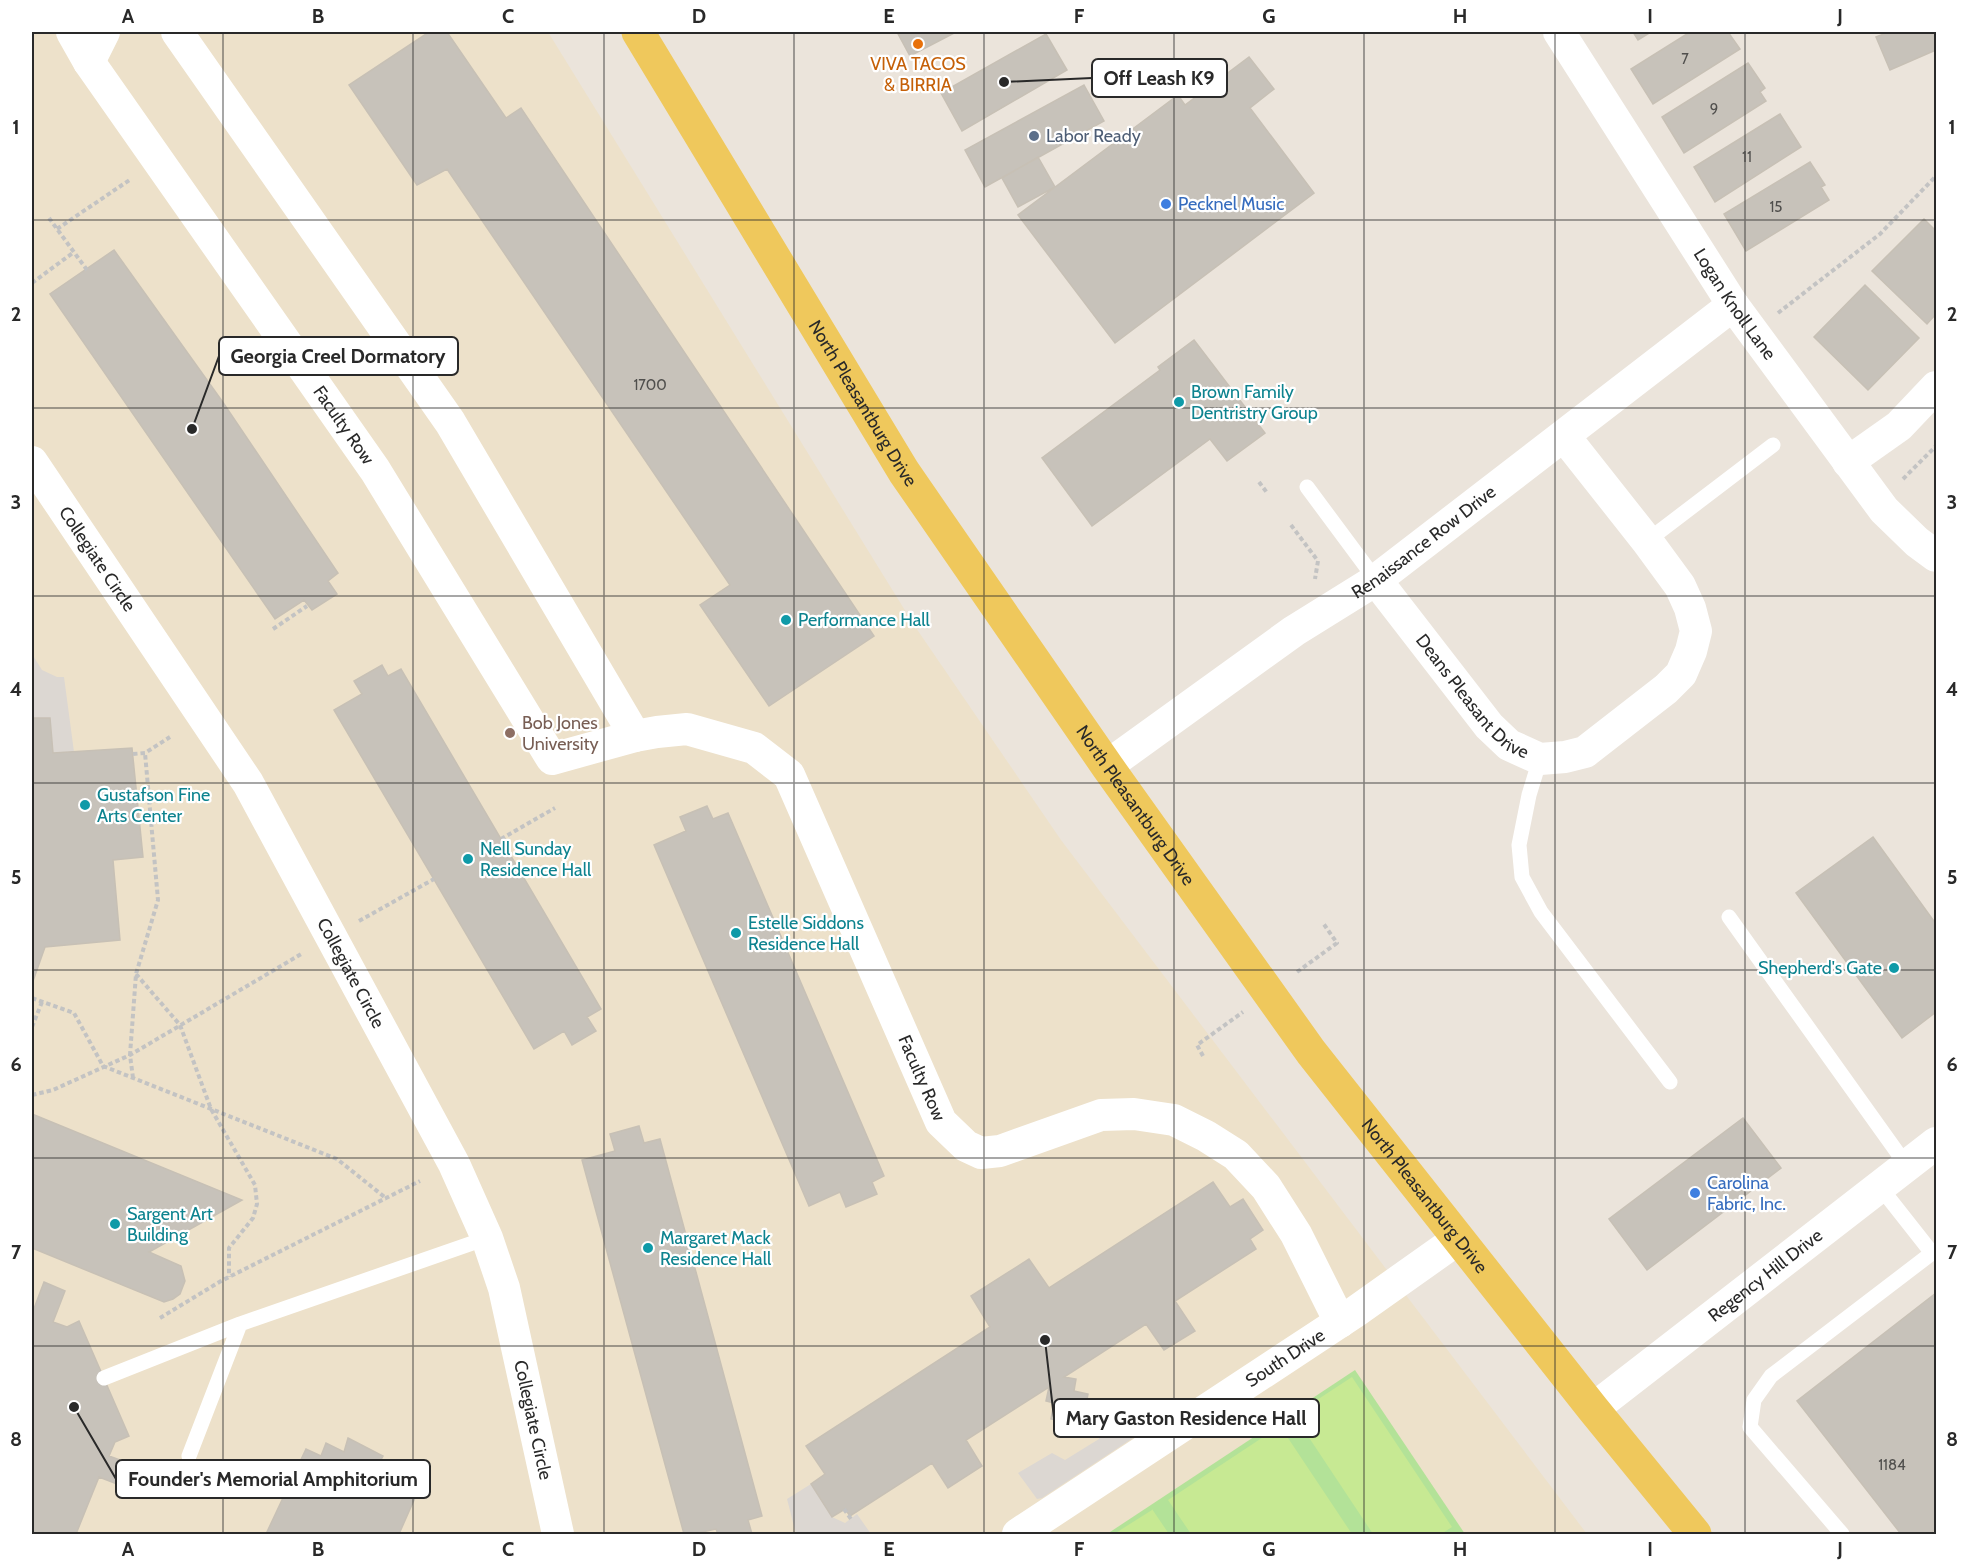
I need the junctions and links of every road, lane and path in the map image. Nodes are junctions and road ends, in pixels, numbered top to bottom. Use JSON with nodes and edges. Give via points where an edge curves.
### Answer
{"nodes":[{"id":1,"x":72,"y":32,"type":"edge"},
{"id":2,"x":104,"y":32,"type":"edge"},
{"id":3,"x":177,"y":32,"type":"edge"},
{"id":4,"x":638,"y":32,"type":"edge"},
{"id":5,"x":1559,"y":32,"type":"edge"},
{"id":6,"x":89,"y":62,"type":"junction"},
{"id":7,"x":1936,"y":176,"type":"edge"},
{"id":8,"x":132,"y":178,"type":"dead end"},
{"id":9,"x":50,"y":218,"type":"dead end"},
{"id":10,"x":57,"y":229,"type":"junction"},
{"id":11,"x":74,"y":252,"type":"junction"},
{"id":12,"x":87,"y":270,"type":"dead end"},
{"id":13,"x":32,"y":282,"type":"edge"},
{"id":14,"x":1732,"y":305,"type":"junction"},
{"id":15,"x":1770,"y":319,"type":"dead end"},
{"id":16,"x":1936,"y":387,"type":"edge"},
{"id":17,"x":1564,"y":436,"type":"junction"},
{"id":18,"x":1773,"y":445,"type":"dead end"},
{"id":19,"x":1936,"y":446,"type":"edge"},
{"id":20,"x":32,"y":462,"type":"edge"},
{"id":21,"x":1848,"y":462,"type":"junction"},
{"id":22,"x":1902,"y":480,"type":"dead end"},
{"id":23,"x":1259,"y":482,"type":"dead end"},
{"id":24,"x":1307,"y":487,"type":"dead end"},
{"id":25,"x":1268,"y":494,"type":"dead end"},
{"id":26,"x":1291,"y":525,"type":"dead end"},
{"id":27,"x":1647,"y":541,"type":"junction"},
{"id":28,"x":1936,"y":555,"type":"edge"},
{"id":29,"x":1315,"y":580,"type":"dead end"},
{"id":30,"x":1376,"y":580,"type":"junction"},
{"id":31,"x":307,"y":606,"type":"dead end"},
{"id":32,"x":273,"y":629,"type":"dead end"},
{"id":33,"x":635,"y":736,"type":"junction"},
{"id":34,"x":170,"y":737,"type":"dead end"},
{"id":35,"x":145,"y":753,"type":"junction"},
{"id":36,"x":133,"y":754,"type":"dead end"},
{"id":37,"x":1540,"y":759,"type":"junction"},
{"id":38,"x":1107,"y":766,"type":"junction"},
{"id":39,"x":555,"y":808,"type":"dead end"},
{"id":40,"x":501,"y":840,"type":"dead end"},
{"id":41,"x":434,"y":879,"type":"dead end"},
{"id":42,"x":1729,"y":917,"type":"dead end"},
{"id":43,"x":1323,"y":923,"type":"dead end"},
{"id":44,"x":332,"y":936,"type":"junction"},
{"id":45,"x":1337,"y":943,"type":"dead end"},
{"id":46,"x":136,"y":974,"type":"junction"},
{"id":47,"x":32,"y":998,"type":"edge"},
{"id":48,"x":42,"y":1002,"type":"junction"},
{"id":49,"x":180,"y":1025,"type":"junction"},
{"id":50,"x":32,"y":1028,"type":"edge"},
{"id":51,"x":1197,"y":1045,"type":"dead end"},
{"id":52,"x":130,"y":1055,"type":"junction"},
{"id":53,"x":1203,"y":1056,"type":"dead end"},
{"id":54,"x":103,"y":1066,"type":"junction"},
{"id":55,"x":133,"y":1078,"type":"junction"},
{"id":56,"x":1670,"y":1082,"type":"dead end"},
{"id":57,"x":32,"y":1095,"type":"edge"},
{"id":58,"x":211,"y":1109,"type":"junction"},
{"id":59,"x":1936,"y":1143,"type":"edge"},
{"id":60,"x":1906,"y":1166,"type":"junction"},
{"id":61,"x":420,"y":1181,"type":"dead end"},
{"id":62,"x":1880,"y":1187,"type":"junction"},
{"id":63,"x":387,"y":1199,"type":"junction"},
{"id":64,"x":487,"y":1238,"type":"junction"},
{"id":65,"x":1458,"y":1239,"type":"junction"},
{"id":66,"x":229,"y":1277,"type":"junction"},
{"id":67,"x":160,"y":1318,"type":"dead end"},
{"id":68,"x":1340,"y":1322,"type":"junction"},
{"id":69,"x":240,"y":1324,"type":"junction"},
{"id":70,"x":104,"y":1378,"type":"dead end"},
{"id":71,"x":1593,"y":1408,"type":"junction"},
{"id":72,"x":189,"y":1456,"type":"dead end"},
{"id":73,"x":844,"y":1509,"type":"dead end"},
{"id":74,"x":851,"y":1519,"type":"dead end"},
{"id":75,"x":558,"y":1534,"type":"edge"},
{"id":76,"x":1018,"y":1534,"type":"edge"},
{"id":77,"x":1695,"y":1534,"type":"edge"},
{"id":78,"x":1842,"y":1534,"type":"edge"}],
"edges":[{"from":1,"to":6,"type":"street"},
{"from":2,"to":6,"type":"street"},
{"from":3,"to":33,"type":"street","via":[[450,422]]},
{"from":4,"to":38,"type":"main road","name":"North Pleasantburg Drive","via":[[904,472]]},
{"from":5,"to":14,"type":"street","name":"Logan Knoll Lane"},
{"from":6,"to":33,"type":"street","name":"Faculty Row","via":[[375,470],[552,759]]},
{"from":7,"to":15,"type":"path","via":[[1880,234]]},
{"from":8,"to":10,"type":"path"},
{"from":9,"to":10,"type":"path"},
{"from":10,"to":11,"type":"path"},
{"from":11,"to":12,"type":"path"},
{"from":11,"to":13,"type":"path"},
{"from":14,"to":17,"type":"street","name":"Renaissance Row Drive"},
{"from":14,"to":21,"type":"street","name":"Logan Knoll Lane"},
{"from":16,"to":21,"type":"street","via":[[1899,426]]},
{"from":17,"to":27,"type":"street","name":"Deans Pleasant Drive"},
{"from":17,"to":30,"type":"street","name":"Renaissance Row Drive"},
{"from":18,"to":27,"type":"lane"},
{"from":19,"to":22,"type":"path"},
{"from":20,"to":44,"type":"street","name":"Collegiate Circle","via":[[248,783]]},
{"from":21,"to":28,"type":"street","name":"Logan Knoll Lane","via":[[1884,510]]},
{"from":23,"to":25,"type":"path"},
{"from":24,"to":30,"type":"lane"},
{"from":26,"to":29,"type":"path","via":[[1318,561]]},
{"from":27,"to":37,"type":"street","name":"Deans Pleasant Drive","via":[[1680,586],[1696,631],[1681,674],[1585,752]]},
{"from":30,"to":37,"type":"street","name":"Deans Pleasant Drive","via":[[1489,726],[1509,745]]},
{"from":30,"to":38,"type":"street","name":"Renaissance Row Drive","via":[[1294,631]]},
{"from":31,"to":32,"type":"path"},
{"from":33,"to":68,"type":"street","name":"Faculty Row","via":[[687,729],[754,748],[789,775],[941,1122],[966,1146],[981,1153],[1000,1151],[1101,1115],[1134,1114],[1174,1120],[1236,1155],[1266,1187],[1296,1234]]},
{"from":34,"to":35,"type":"path"},
{"from":35,"to":36,"type":"path"},
{"from":35,"to":46,"type":"path","via":[[158,900]]},
{"from":37,"to":56,"type":"lane","via":[[1519,844],[1522,877],[1541,912]]},
{"from":38,"to":65,"type":"main road","name":"North Pleasantburg Drive","via":[[1311,1052]]},
{"from":39,"to":40,"type":"path"},
{"from":41,"to":44,"type":"path"},
{"from":42,"to":60,"type":"lane"},
{"from":43,"to":45,"type":"path"},
{"from":44,"to":49,"type":"path"},
{"from":44,"to":64,"type":"street","name":"Collegiate Circle","via":[[454,1164]]},
{"from":46,"to":49,"type":"path"},
{"from":46,"to":52,"type":"path"},
{"from":47,"to":48,"type":"path"},
{"from":48,"to":50,"type":"path"},
{"from":48,"to":54,"type":"path","via":[[74,1013]]},
{"from":49,"to":52,"type":"path"},
{"from":49,"to":58,"type":"path"},
{"from":51,"to":53,"type":"path"},
{"from":52,"to":54,"type":"path"},
{"from":52,"to":55,"type":"path"},
{"from":54,"to":55,"type":"path"},
{"from":54,"to":57,"type":"path","via":[[53,1090]]},
{"from":55,"to":58,"type":"path"},
{"from":58,"to":63,"type":"path","via":[[337,1159]]},
{"from":58,"to":66,"type":"path","via":[[255,1185],[257,1204],[253,1218],[229,1248]]},
{"from":59,"to":60,"type":"street","name":"Regency Hill Drive"},
{"from":60,"to":62,"type":"street","name":"Regency Hill Drive"},
{"from":61,"to":63,"type":"path"},
{"from":62,"to":71,"type":"street","name":"Regency Hill Drive"},
{"from":62,"to":78,"type":"lane","via":[[1932,1253],[1771,1376],[1754,1400],[1750,1427]]},
{"from":63,"to":66,"type":"path"},
{"from":64,"to":69,"type":"lane"},
{"from":64,"to":75,"type":"street","name":"Collegiate Circle","via":[[504,1288]]},
{"from":65,"to":68,"type":"street","name":"South Drive"},
{"from":65,"to":71,"type":"main road","name":"North Pleasantburg Drive"},
{"from":66,"to":67,"type":"path"},
{"from":68,"to":76,"type":"street","name":"South Drive"},
{"from":69,"to":70,"type":"lane"},
{"from":69,"to":72,"type":"lane"},
{"from":71,"to":77,"type":"main road","name":"North Pleasantburg Drive"},
{"from":73,"to":74,"type":"path"}]}
